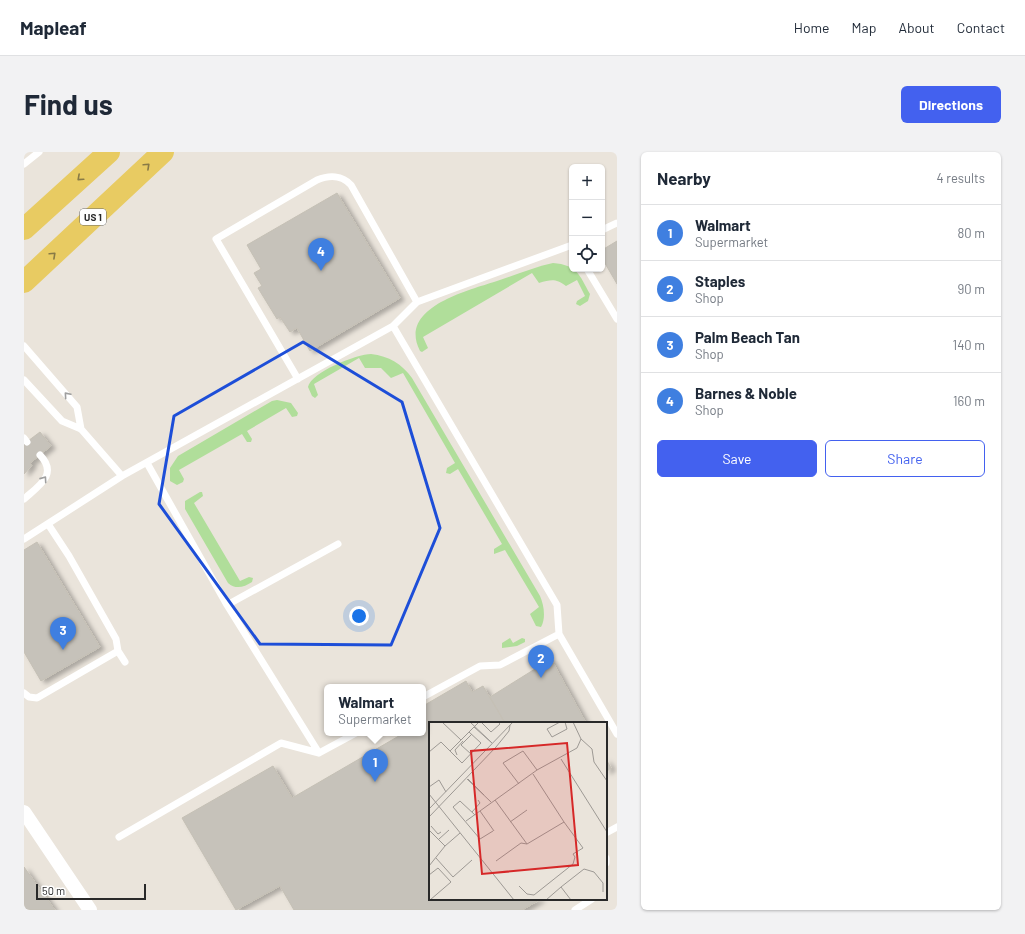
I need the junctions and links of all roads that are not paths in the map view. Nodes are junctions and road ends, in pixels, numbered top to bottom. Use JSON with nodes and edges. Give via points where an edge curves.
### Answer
{"nodes":[{"id":1,"x":39,"y":152,"type":"edge"},
{"id":2,"x":109,"y":152,"type":"edge"},
{"id":3,"x":163,"y":152,"type":"edge"},
{"id":4,"x":24,"y":164,"type":"edge"},
{"id":5,"x":617,"y":223,"type":"edge"},
{"id":6,"x":24,"y":229,"type":"edge"},
{"id":7,"x":605,"y":229,"type":"edge"},
{"id":8,"x":569,"y":248,"type":"edge"},
{"id":9,"x":589,"y":272,"type":"edge"},
{"id":10,"x":24,"y":282,"type":"edge"},
{"id":11,"x":417,"y":302,"type":"junction"},
{"id":12,"x":617,"y":319,"type":"edge"},
{"id":13,"x":393,"y":326,"type":"junction"},
{"id":14,"x":24,"y":346,"type":"edge"},
{"id":15,"x":298,"y":379,"type":"junction"},
{"id":16,"x":24,"y":380,"type":"edge"},
{"id":17,"x":82,"y":429,"type":"junction"},
{"id":18,"x":40,"y":455,"type":"dead end"},
{"id":19,"x":147,"y":463,"type":"junction"},
{"id":20,"x":122,"y":476,"type":"junction"},
{"id":21,"x":24,"y":499,"type":"edge"},
{"id":22,"x":48,"y":524,"type":"junction"},
{"id":23,"x":24,"y":539,"type":"edge"},
{"id":24,"x":338,"y":544,"type":"dead end"},
{"id":25,"x":227,"y":605,"type":"junction"},
{"id":26,"x":559,"y":634,"type":"junction"},
{"id":27,"x":118,"y":651,"type":"junction"},
{"id":28,"x":125,"y":662,"type":"dead end"},
{"id":29,"x":24,"y":693,"type":"edge"},
{"id":30,"x":426,"y":695,"type":"edge"},
{"id":31,"x":617,"y":734,"type":"edge"},
{"id":32,"x":350,"y":736,"type":"edge"},
{"id":33,"x":319,"y":753,"type":"junction"},
{"id":34,"x":24,"y":812,"type":"edge"},
{"id":35,"x":617,"y":827,"type":"edge"},
{"id":36,"x":607,"y":832,"type":"edge"},
{"id":37,"x":120,"y":837,"type":"dead end"},
{"id":38,"x":590,"y":900,"type":"edge"},
{"id":39,"x":90,"y":910,"type":"edge"},
{"id":40,"x":575,"y":910,"type":"edge"}],
"edges":[{"from":1,"to":4,"type":"lane"},
{"from":2,"to":6,"type":"main road","one_way":true},
{"from":10,"to":3,"type":"main road","number":"US 1","one_way":true},
{"from":5,"to":7,"type":"lane"},
{"from":8,"to":11,"type":"lane"},
{"from":9,"to":12,"type":"lane"},
{"from":11,"to":13,"type":"lane"},
{"from":11,"to":15,"type":"lane","via":[[351,185],[342,178],[326,177],[317,180],[216,239]]},
{"from":13,"to":15,"type":"lane"},
{"from":13,"to":26,"type":"lane","via":[[557,605]]},
{"from":17,"to":14,"type":"lane","one_way":true,"via":[[77,407]]},
{"from":15,"to":19,"type":"lane"},
{"from":16,"to":17,"type":"lane","via":[[62,421]]},
{"from":17,"to":20,"type":"lane"},
{"from":21,"to":18,"type":"lane","one_way":true,"via":[[40,485],[48,473],[48,463]]},
{"from":19,"to":20,"type":"lane"},
{"from":19,"to":25,"type":"lane"},
{"from":20,"to":22,"type":"lane"},
{"from":22,"to":23,"type":"lane"},
{"from":22,"to":27,"type":"lane","via":[[116,639]]},
{"from":24,"to":25,"type":"lane"},
{"from":25,"to":33,"type":"lane"},
{"from":26,"to":30,"type":"lane","via":[[500,665],[480,666]]},
{"from":26,"to":31,"type":"lane"},
{"from":27,"to":28,"type":"lane"},
{"from":27,"to":29,"type":"lane","via":[[37,698]]},
{"from":32,"to":33,"type":"lane"},
{"from":33,"to":37,"type":"lane","via":[[281,743]]},
{"from":34,"to":39,"type":"street"},
{"from":35,"to":36,"type":"lane"},
{"from":38,"to":40,"type":"lane"}]}
